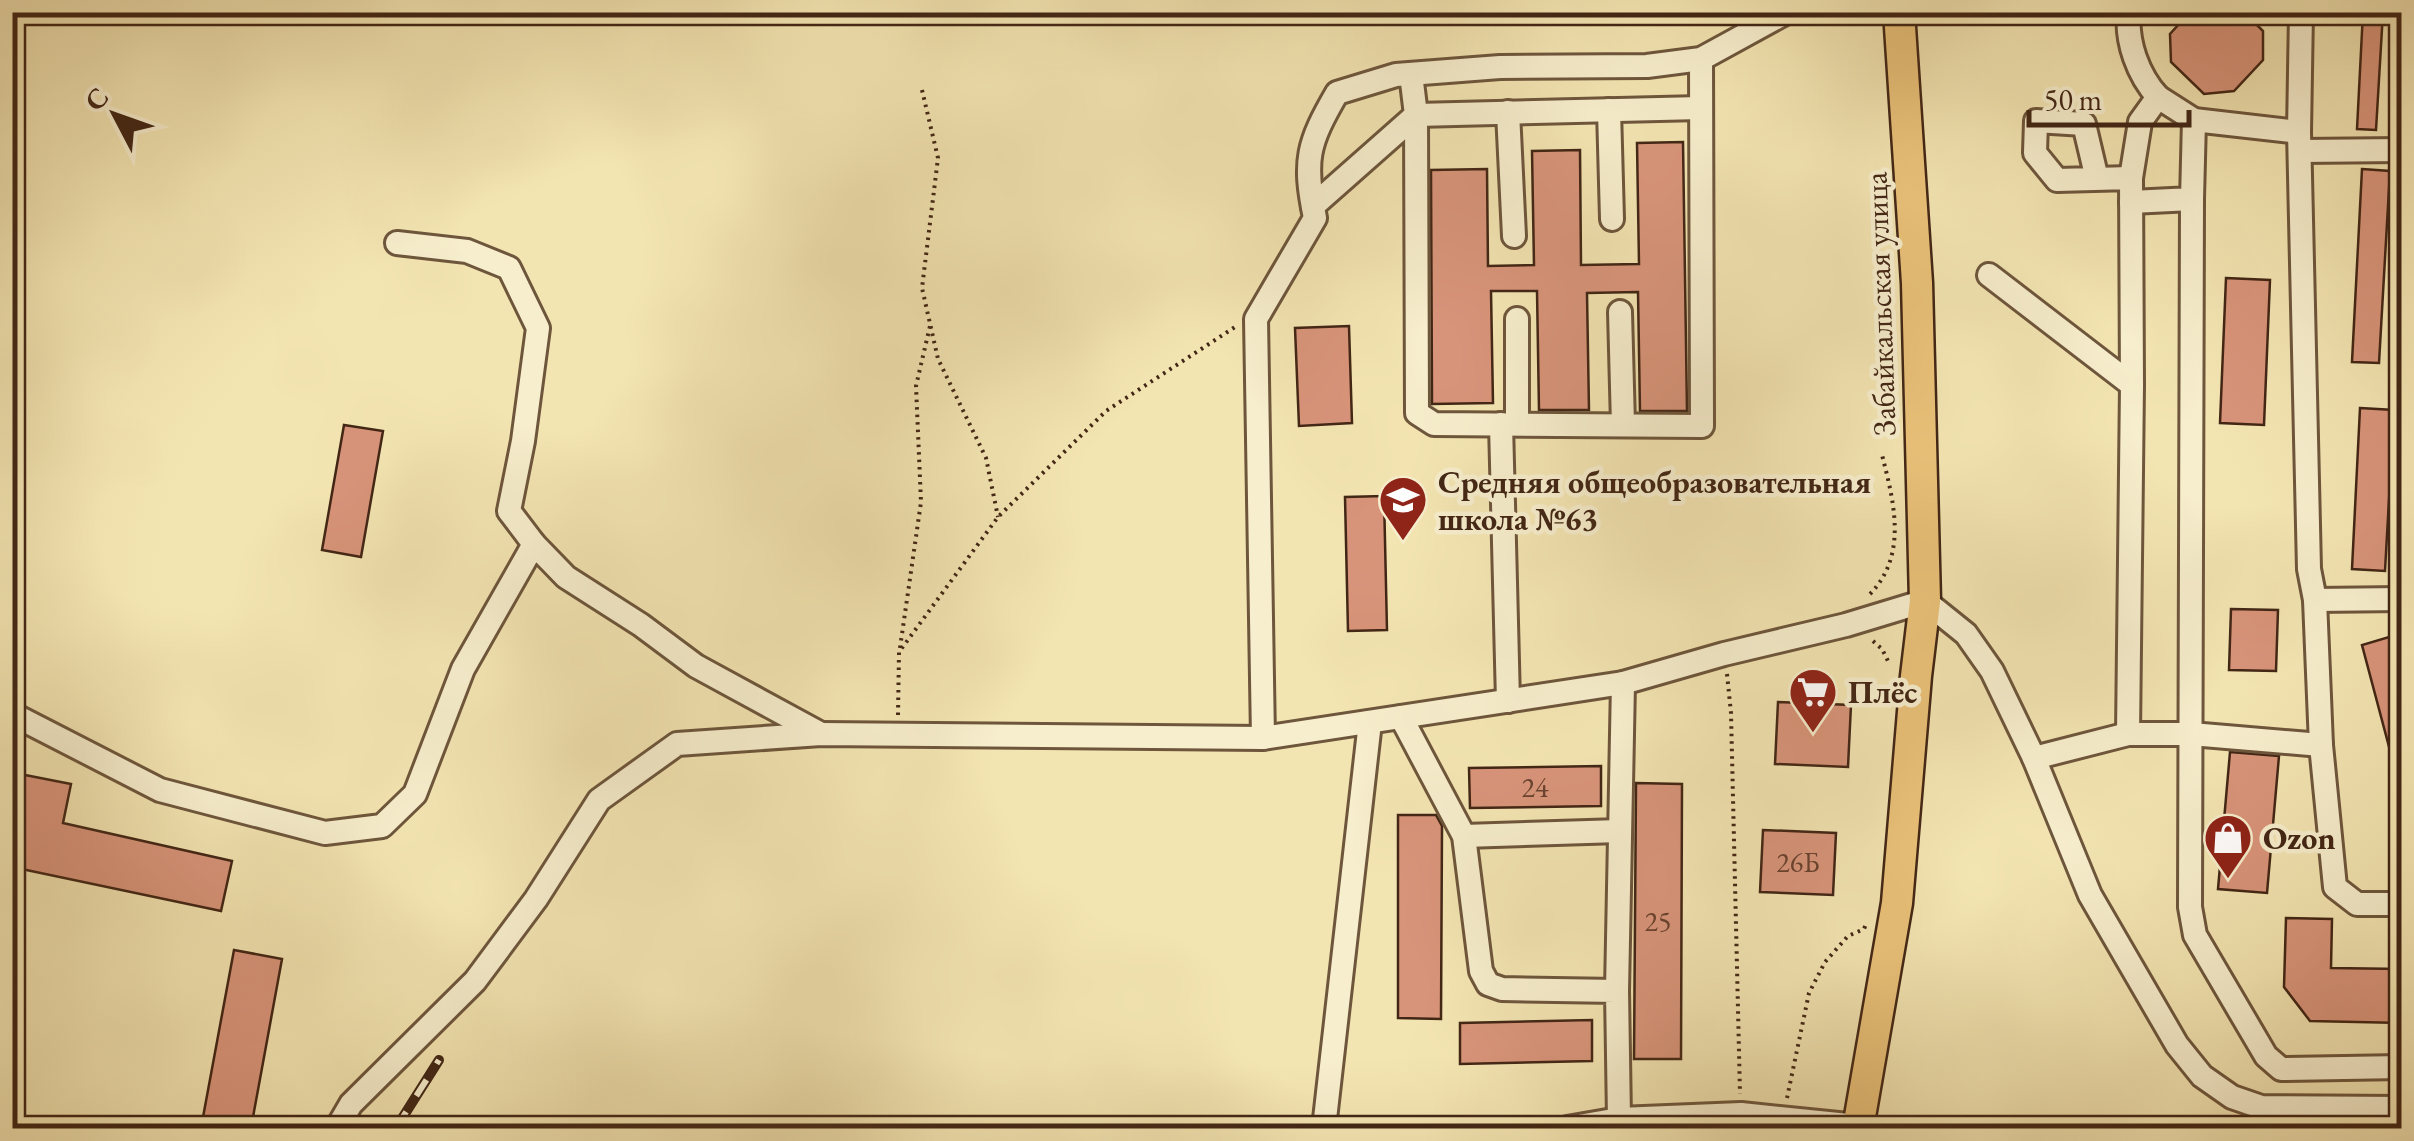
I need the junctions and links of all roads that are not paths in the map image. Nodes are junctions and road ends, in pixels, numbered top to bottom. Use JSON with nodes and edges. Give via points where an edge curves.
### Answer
{"nodes":[{"id":1,"x":1786,"y":12,"type":"edge"},
{"id":2,"x":1899,"y":12,"type":"edge"},
{"id":3,"x":2129,"y":12,"type":"edge"},
{"id":4,"x":2301,"y":12,"type":"edge"},
{"id":5,"x":1701,"y":60,"type":"junction"},
{"id":6,"x":1411,"y":74,"type":"junction"},
{"id":7,"x":2158,"y":97,"type":"junction"},
{"id":8,"x":1701,"y":108,"type":"junction"},
{"id":9,"x":1609,"y":110,"type":"junction"},
{"id":10,"x":1508,"y":112,"type":"junction"},
{"id":11,"x":1416,"y":114,"type":"junction"},
{"id":12,"x":2194,"y":120,"type":"junction"},
{"id":13,"x":2299,"y":141,"type":"junction"},
{"id":14,"x":2402,"y":150,"type":"edge"},
{"id":15,"x":2131,"y":178,"type":"junction"},
{"id":16,"x":2097,"y":179,"type":"dead end"},
{"id":17,"x":2192,"y":199,"type":"junction"},
{"id":18,"x":2131,"y":202,"type":"junction"},
{"id":19,"x":1313,"y":206,"type":"junction"},
{"id":20,"x":1612,"y":219,"type":"dead end"},
{"id":21,"x":1514,"y":236,"type":"dead end"},
{"id":22,"x":397,"y":243,"type":"dead end"},
{"id":23,"x":1989,"y":275,"type":"dead end"},
{"id":24,"x":1620,"y":312,"type":"dead end"},
{"id":25,"x":1516,"y":319,"type":"dead end"},
{"id":26,"x":2132,"y":385,"type":"junction"},
{"id":27,"x":1509,"y":424,"type":"junction"},
{"id":28,"x":1622,"y":425,"type":"junction"},
{"id":29,"x":534,"y":544,"type":"junction"},
{"id":30,"x":2402,"y":599,"type":"edge"},
{"id":31,"x":2315,"y":600,"type":"junction"},
{"id":32,"x":1925,"y":601,"type":"junction"},
{"id":33,"x":1623,"y":683,"type":"junction"},
{"id":34,"x":1508,"y":700,"type":"junction"},
{"id":35,"x":12,"y":714,"type":"edge"},
{"id":36,"x":1401,"y":717,"type":"junction"},
{"id":37,"x":1370,"y":722,"type":"junction"},
{"id":38,"x":821,"y":734,"type":"junction"},
{"id":39,"x":2128,"y":734,"type":"junction"},
{"id":40,"x":2192,"y":734,"type":"junction"},
{"id":41,"x":1263,"y":738,"type":"junction"},
{"id":42,"x":2322,"y":744,"type":"junction"},
{"id":43,"x":2034,"y":758,"type":"junction"},
{"id":44,"x":1620,"y":831,"type":"junction"},
{"id":45,"x":1464,"y":836,"type":"junction"},
{"id":46,"x":2402,"y":904,"type":"edge"},
{"id":47,"x":1617,"y":991,"type":"junction"},
{"id":48,"x":2402,"y":1067,"type":"edge"},
{"id":49,"x":2402,"y":1108,"type":"edge"},
{"id":50,"x":1619,"y":1118,"type":"junction"},
{"id":51,"x":1858,"y":1127,"type":"edge"},
{"id":52,"x":337,"y":1128,"type":"edge"},
{"id":53,"x":1324,"y":1128,"type":"edge"},
{"id":54,"x":1568,"y":1128,"type":"edge"}],
"edges":[{"from":1,"to":5,"type":"street"},
{"from":2,"to":32,"type":"main road","name":"Забайкальская улица","via":[[1917,283]]},
{"from":3,"to":7,"type":"street","via":[[2127,33]]},
{"from":4,"to":13,"type":"street"},
{"from":5,"to":6,"type":"street"},
{"from":5,"to":8,"type":"street"},
{"from":6,"to":11,"type":"street"},
{"from":6,"to":19,"type":"street","via":[[1336,93],[1313,134],[1306,175]]},
{"from":7,"to":12,"type":"street"},
{"from":7,"to":15,"type":"street","via":[[2140,122]]},
{"from":8,"to":9,"type":"street"},
{"from":8,"to":28,"type":"street","via":[[1702,426]]},
{"from":9,"to":10,"type":"street"},
{"from":9,"to":20,"type":"street"},
{"from":10,"to":11,"type":"street"},
{"from":10,"to":21,"type":"street"},
{"from":11,"to":19,"type":"street"},
{"from":11,"to":27,"type":"street","via":[[1417,413],[1434,424]]},
{"from":12,"to":13,"type":"street"},
{"from":12,"to":17,"type":"street"},
{"from":13,"to":14,"type":"street"},
{"from":13,"to":31,"type":"street"},
{"from":15,"to":16,"type":"street"},
{"from":15,"to":18,"type":"street"},
{"from":17,"to":18,"type":"street"},
{"from":17,"to":40,"type":"street"},
{"from":18,"to":26,"type":"street"},
{"from":19,"to":41,"type":"street","via":[[1315,218],[1256,319]]},
{"from":22,"to":29,"type":"street","via":[[468,252],[510,268],[538,328],[508,511]]},
{"from":23,"to":26,"type":"street"},
{"from":24,"to":28,"type":"street"},
{"from":25,"to":27,"type":"street"},
{"from":26,"to":39,"type":"street"},
{"from":27,"to":28,"type":"street"},
{"from":27,"to":34,"type":"street"},
{"from":29,"to":35,"type":"street","via":[[462,669],[415,794],[382,826],[326,834],[160,790]]},
{"from":29,"to":38,"type":"street","via":[[566,577],[696,666]]},
{"from":30,"to":31,"type":"street"},
{"from":31,"to":42,"type":"street"},
{"from":32,"to":33,"type":"street"},
{"from":32,"to":43,"type":"street","via":[[1966,634]]},
{"from":32,"to":51,"type":"main road","name":"Забайкальская улица","via":[[1898,903]]},
{"from":33,"to":34,"type":"street"},
{"from":33,"to":44,"type":"street"},
{"from":34,"to":36,"type":"street"},
{"from":36,"to":37,"type":"street"},
{"from":36,"to":45,"type":"street"},
{"from":37,"to":41,"type":"street"},
{"from":37,"to":53,"type":"street"},
{"from":38,"to":41,"type":"street"},
{"from":38,"to":52,"type":"street","via":[[677,744],[599,800],[474,980],[352,1104]]},
{"from":39,"to":40,"type":"street"},
{"from":39,"to":43,"type":"street"},
{"from":40,"to":42,"type":"street"},
{"from":40,"to":48,"type":"street","via":[[2195,935],[2266,1056],[2281,1069]]},
{"from":42,"to":46,"type":"street","via":[[2336,887],[2356,904]]},
{"from":43,"to":49,"type":"street","via":[[2090,895],[2202,1076],[2232,1098],[2261,1107]]},
{"from":44,"to":45,"type":"street"},
{"from":44,"to":47,"type":"street"},
{"from":45,"to":47,"type":"street","via":[[1488,984]]},
{"from":47,"to":50,"type":"street"},
{"from":50,"to":51,"type":"street","via":[[1741,1114]]},
{"from":50,"to":54,"type":"street"}]}
